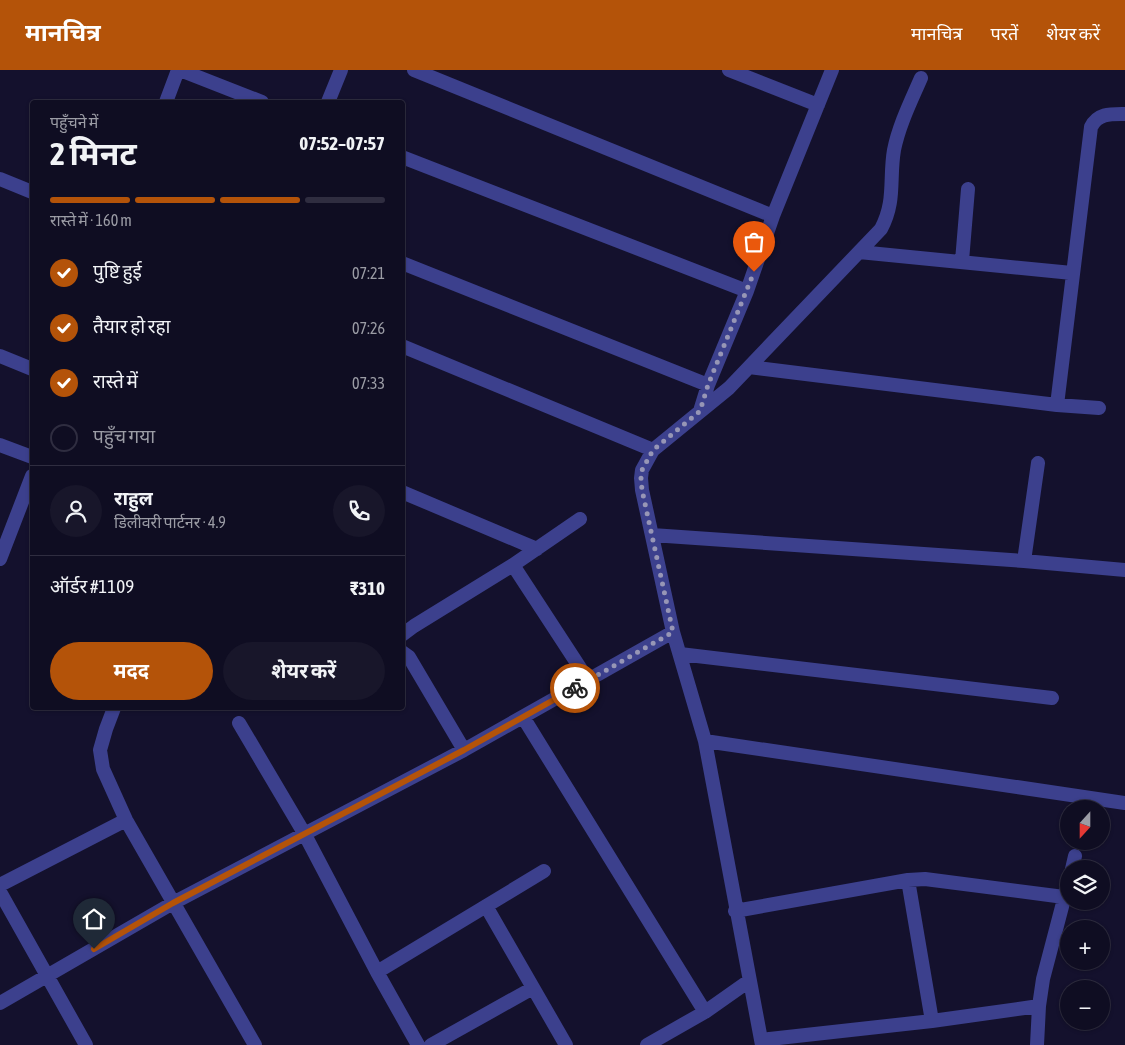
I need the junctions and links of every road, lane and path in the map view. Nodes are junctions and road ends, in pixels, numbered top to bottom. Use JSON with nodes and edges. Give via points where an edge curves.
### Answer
{"nodes":[{"id":1,"x":179,"y":70,"type":"edge"},
{"id":2,"x":341,"y":70,"type":"edge"},
{"id":3,"x":414,"y":70,"type":"edge"},
{"id":4,"x":729,"y":70,"type":"edge"},
{"id":5,"x":832,"y":70,"type":"edge"},
{"id":6,"x":921,"y":78,"type":"dead end"},
{"id":7,"x":167,"y":100,"type":"edge"},
{"id":8,"x":257,"y":100,"type":"edge"},
{"id":9,"x":329,"y":100,"type":"edge"},
{"id":10,"x":818,"y":105,"type":"junction"},
{"id":11,"x":1125,"y":114,"type":"edge"},
{"id":12,"x":405,"y":158,"type":"edge"},
{"id":13,"x":0,"y":179,"type":"edge"},
{"id":14,"x":968,"y":189,"type":"dead end"},
{"id":15,"x":30,"y":191,"type":"edge"},
{"id":16,"x":773,"y":216,"type":"junction"},
{"id":17,"x":859,"y":252,"type":"junction"},
{"id":18,"x":962,"y":262,"type":"junction"},
{"id":19,"x":405,"y":264,"type":"edge"},
{"id":20,"x":1072,"y":273,"type":"junction"},
{"id":21,"x":747,"y":291,"type":"junction"},
{"id":22,"x":405,"y":347,"type":"edge"},
{"id":23,"x":0,"y":356,"type":"edge"},
{"id":24,"x":749,"y":367,"type":"junction"},
{"id":25,"x":30,"y":368,"type":"edge"},
{"id":26,"x":708,"y":385,"type":"junction"},
{"id":27,"x":1057,"y":405,"type":"junction"},
{"id":28,"x":1098,"y":408,"type":"dead end"},
{"id":29,"x":700,"y":411,"type":"junction"},
{"id":30,"x":0,"y":445,"type":"edge"},
{"id":31,"x":653,"y":450,"type":"junction"},
{"id":32,"x":30,"y":456,"type":"edge"},
{"id":33,"x":1038,"y":463,"type":"dead end"},
{"id":34,"x":30,"y":481,"type":"edge"},
{"id":35,"x":405,"y":493,"type":"edge"},
{"id":36,"x":580,"y":519,"type":"dead end"},
{"id":37,"x":652,"y":535,"type":"junction"},
{"id":38,"x":537,"y":549,"type":"junction"},
{"id":39,"x":0,"y":559,"type":"edge"},
{"id":40,"x":1024,"y":561,"type":"junction"},
{"id":41,"x":513,"y":565,"type":"junction"},
{"id":42,"x":1125,"y":570,"type":"edge"},
{"id":43,"x":405,"y":632,"type":"edge"},
{"id":44,"x":673,"y":632,"type":"junction"},
{"id":45,"x":405,"y":654,"type":"edge"},
{"id":46,"x":680,"y":654,"type":"junction"},
{"id":47,"x":588,"y":680,"type":"junction"},
{"id":48,"x":1052,"y":698,"type":"dead end"},
{"id":49,"x":113,"y":710,"type":"edge"},
{"id":50,"x":523,"y":717,"type":"junction"},
{"id":51,"x":239,"y":723,"type":"dead end"},
{"id":52,"x":705,"y":741,"type":"junction"},
{"id":53,"x":464,"y":750,"type":"junction"},
{"id":54,"x":1125,"y":802,"type":"edge"},
{"id":55,"x":126,"y":820,"type":"junction"},
{"id":56,"x":304,"y":833,"type":"junction"},
{"id":57,"x":544,"y":871,"type":"dead end"},
{"id":58,"x":908,"y":880,"type":"junction"},
{"id":59,"x":0,"y":885,"type":"edge"},
{"id":60,"x":0,"y":892,"type":"edge"},
{"id":61,"x":1060,"y":896,"type":"edge"},
{"id":62,"x":173,"y":903,"type":"junction"},
{"id":63,"x":486,"y":906,"type":"junction"},
{"id":64,"x":1060,"y":910,"type":"edge"},
{"id":65,"x":736,"y":911,"type":"junction"},
{"id":66,"x":377,"y":972,"type":"junction"},
{"id":67,"x":47,"y":976,"type":"junction"},
{"id":68,"x":749,"y":981,"type":"junction"},
{"id":69,"x":533,"y":988,"type":"junction"},
{"id":70,"x":0,"y":1003,"type":"edge"},
{"id":71,"x":1039,"y":1006,"type":"junction"},
{"id":72,"x":705,"y":1012,"type":"junction"},
{"id":73,"x":932,"y":1021,"type":"junction"},
{"id":74,"x":761,"y":1043,"type":"edge"},
{"id":75,"x":86,"y":1045,"type":"edge"},
{"id":76,"x":255,"y":1045,"type":"edge"},
{"id":77,"x":418,"y":1045,"type":"edge"},
{"id":78,"x":431,"y":1045,"type":"edge"},
{"id":79,"x":566,"y":1045,"type":"edge"},
{"id":80,"x":647,"y":1045,"type":"edge"},
{"id":81,"x":1037,"y":1045,"type":"edge"}],
"edges":[{"from":1,"to":7,"type":"street"},
{"from":1,"to":8,"type":"street"},
{"from":2,"to":9,"type":"street"},
{"from":3,"to":16,"type":"street"},
{"from":4,"to":10,"type":"street"},
{"from":5,"to":10,"type":"street"},
{"from":6,"to":17,"type":"street","via":[[895,149],[888,214],[880,229]]},
{"from":10,"to":16,"type":"street"},
{"from":11,"to":20,"type":"street","via":[[1100,116],[1091,128]]},
{"from":12,"to":21,"type":"street"},
{"from":13,"to":15,"type":"street"},
{"from":14,"to":18,"type":"street"},
{"from":16,"to":21,"type":"street"},
{"from":17,"to":18,"type":"street"},
{"from":17,"to":24,"type":"street"},
{"from":18,"to":20,"type":"street"},
{"from":19,"to":26,"type":"street"},
{"from":20,"to":27,"type":"street"},
{"from":21,"to":26,"type":"street"},
{"from":22,"to":31,"type":"street"},
{"from":23,"to":25,"type":"street"},
{"from":24,"to":27,"type":"street"},
{"from":24,"to":29,"type":"street"},
{"from":26,"to":29,"type":"street"},
{"from":27,"to":28,"type":"street"},
{"from":29,"to":31,"type":"street"},
{"from":30,"to":32,"type":"street"},
{"from":31,"to":37,"type":"street","via":[[641,478]]},
{"from":33,"to":40,"type":"street"},
{"from":34,"to":39,"type":"street"},
{"from":35,"to":38,"type":"street"},
{"from":36,"to":38,"type":"street"},
{"from":37,"to":40,"type":"street"},
{"from":37,"to":44,"type":"street"},
{"from":38,"to":41,"type":"street"},
{"from":40,"to":42,"type":"street"},
{"from":41,"to":43,"type":"street"},
{"from":41,"to":47,"type":"street"},
{"from":44,"to":46,"type":"street"},
{"from":44,"to":47,"type":"street"},
{"from":45,"to":53,"type":"street"},
{"from":46,"to":48,"type":"street"},
{"from":46,"to":52,"type":"street"},
{"from":47,"to":50,"type":"street"},
{"from":49,"to":55,"type":"street","via":[[100,750],[101,762]]},
{"from":50,"to":53,"type":"street"},
{"from":50,"to":72,"type":"street"},
{"from":51,"to":56,"type":"street"},
{"from":52,"to":54,"type":"street"},
{"from":52,"to":65,"type":"street"},
{"from":53,"to":56,"type":"street"},
{"from":55,"to":59,"type":"street"},
{"from":55,"to":62,"type":"street"},
{"from":56,"to":62,"type":"street"},
{"from":56,"to":66,"type":"street"},
{"from":57,"to":63,"type":"street"},
{"from":58,"to":61,"type":"street","via":[[946,881]]},
{"from":58,"to":65,"type":"street"},
{"from":58,"to":73,"type":"street"},
{"from":60,"to":67,"type":"street"},
{"from":62,"to":67,"type":"street"},
{"from":62,"to":76,"type":"street"},
{"from":63,"to":66,"type":"street"},
{"from":63,"to":69,"type":"street"},
{"from":64,"to":71,"type":"street"},
{"from":65,"to":68,"type":"street"},
{"from":66,"to":77,"type":"street"},
{"from":67,"to":70,"type":"street"},
{"from":67,"to":75,"type":"street"},
{"from":68,"to":72,"type":"street"},
{"from":68,"to":74,"type":"street"},
{"from":69,"to":78,"type":"street"},
{"from":69,"to":79,"type":"street"},
{"from":71,"to":73,"type":"street"},
{"from":71,"to":81,"type":"street"},
{"from":72,"to":80,"type":"street"},
{"from":73,"to":74,"type":"street"}]}
